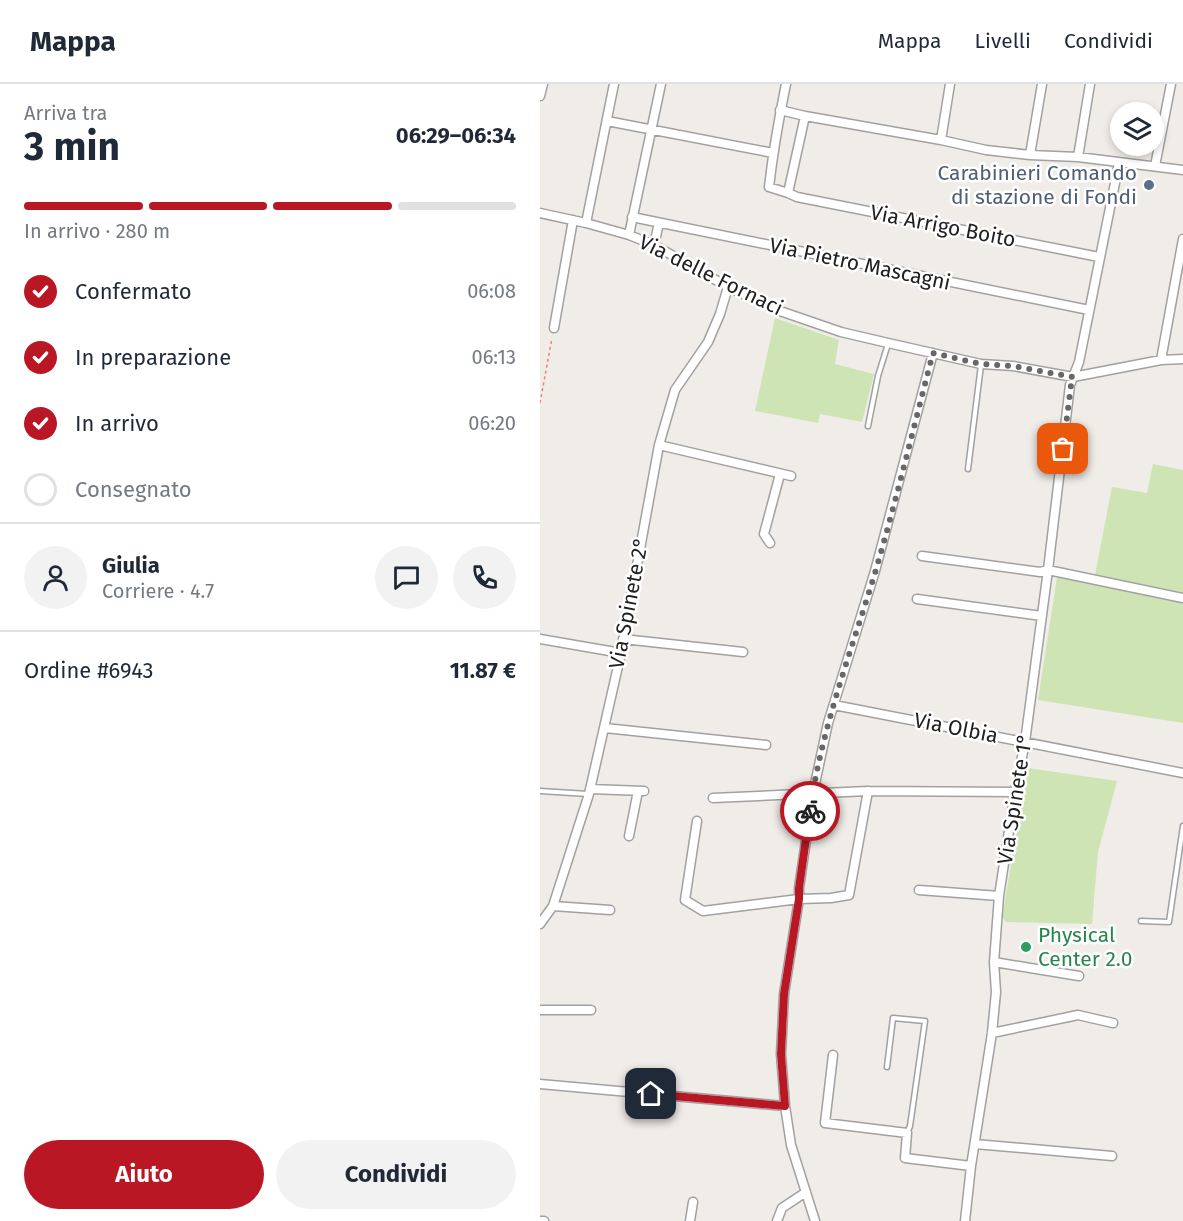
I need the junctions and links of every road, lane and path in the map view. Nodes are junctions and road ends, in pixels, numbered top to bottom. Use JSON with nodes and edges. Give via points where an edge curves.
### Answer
{"nodes":[{"id":1,"x":543,"y":84,"type":"edge"},
{"id":2,"x":614,"y":84,"type":"edge"},
{"id":3,"x":661,"y":84,"type":"edge"},
{"id":4,"x":786,"y":84,"type":"edge"},
{"id":5,"x":950,"y":84,"type":"edge"},
{"id":6,"x":1042,"y":84,"type":"edge"},
{"id":7,"x":1090,"y":84,"type":"edge"},
{"id":8,"x":1171,"y":84,"type":"edge"},
{"id":9,"x":540,"y":96,"type":"edge"},
{"id":10,"x":780,"y":110,"type":"junction"},
{"id":11,"x":805,"y":116,"type":"junction"},
{"id":12,"x":607,"y":121,"type":"junction"},
{"id":13,"x":652,"y":130,"type":"junction"},
{"id":14,"x":942,"y":140,"type":"junction"},
{"id":15,"x":773,"y":153,"type":"junction"},
{"id":16,"x":1030,"y":155,"type":"junction"},
{"id":17,"x":1078,"y":157,"type":"junction"},
{"id":18,"x":1119,"y":163,"type":"junction"},
{"id":19,"x":1155,"y":166,"type":"junction"},
{"id":20,"x":1183,"y":171,"type":"edge"},
{"id":21,"x":788,"y":193,"type":"junction"},
{"id":22,"x":540,"y":213,"type":"edge"},
{"id":23,"x":632,"y":217,"type":"junction"},
{"id":24,"x":573,"y":220,"type":"junction"},
{"id":25,"x":586,"y":223,"type":"junction"},
{"id":26,"x":659,"y":223,"type":"junction"},
{"id":27,"x":629,"y":235,"type":"junction"},
{"id":28,"x":1183,"y":239,"type":"edge"},
{"id":29,"x":654,"y":245,"type":"junction"},
{"id":30,"x":1100,"y":256,"type":"junction"},
{"id":31,"x":728,"y":287,"type":"junction"},
{"id":32,"x":1089,"y":310,"type":"junction"},
{"id":33,"x":554,"y":328,"type":"joint"},
{"id":34,"x":888,"y":343,"type":"junction"},
{"id":35,"x":933,"y":353,"type":"junction"},
{"id":36,"x":1183,"y":359,"type":"edge"},
{"id":37,"x":1161,"y":360,"type":"junction"},
{"id":38,"x":981,"y":364,"type":"junction"},
{"id":39,"x":1073,"y":377,"type":"junction"},
{"id":40,"x":540,"y":403,"type":"edge"},
{"id":41,"x":868,"y":426,"type":"dead end"},
{"id":42,"x":659,"y":444,"type":"junction"},
{"id":43,"x":968,"y":469,"type":"dead end"},
{"id":44,"x":780,"y":474,"type":"junction"},
{"id":45,"x":791,"y":476,"type":"dead end"},
{"id":46,"x":770,"y":543,"type":"dead end"},
{"id":47,"x":922,"y":556,"type":"dead end"},
{"id":48,"x":1048,"y":570,"type":"junction"},
{"id":49,"x":1183,"y":598,"type":"edge"},
{"id":50,"x":917,"y":599,"type":"dead end"},
{"id":51,"x":1042,"y":616,"type":"junction"},
{"id":52,"x":540,"y":639,"type":"edge"},
{"id":53,"x":623,"y":639,"type":"junction"},
{"id":54,"x":743,"y":652,"type":"dead end"},
{"id":55,"x":621,"y":653,"type":"junction"},
{"id":56,"x":834,"y":705,"type":"junction"},
{"id":57,"x":604,"y":728,"type":"junction"},
{"id":58,"x":1025,"y":742,"type":"junction"},
{"id":59,"x":766,"y":745,"type":"dead end"},
{"id":60,"x":1183,"y":773,"type":"edge"},
{"id":61,"x":540,"y":790,"type":"edge"},
{"id":62,"x":868,"y":791,"type":"junction"},
{"id":63,"x":589,"y":792,"type":"junction"},
{"id":64,"x":1015,"y":792,"type":"junction"},
{"id":65,"x":813,"y":793,"type":"junction"},
{"id":66,"x":712,"y":798,"type":"dead end"},
{"id":67,"x":697,"y":821,"type":"dead end"},
{"id":68,"x":1183,"y":826,"type":"edge"},
{"id":69,"x":629,"y":836,"type":"dead end"},
{"id":70,"x":919,"y":890,"type":"dead end"},
{"id":71,"x":999,"y":896,"type":"junction"},
{"id":72,"x":799,"y":899,"type":"junction"},
{"id":73,"x":553,"y":906,"type":"junction"},
{"id":74,"x":610,"y":910,"type":"dead end"},
{"id":75,"x":1141,"y":921,"type":"dead end"},
{"id":76,"x":540,"y":924,"type":"edge"},
{"id":77,"x":994,"y":962,"type":"junction"},
{"id":78,"x":1079,"y":976,"type":"dead end"},
{"id":79,"x":540,"y":1010,"type":"edge"},
{"id":80,"x":591,"y":1010,"type":"dead end"},
{"id":81,"x":1113,"y":1023,"type":"dead end"},
{"id":82,"x":992,"y":1033,"type":"junction"},
{"id":83,"x":833,"y":1055,"type":"dead end"},
{"id":84,"x":886,"y":1067,"type":"dead end"},
{"id":85,"x":540,"y":1084,"type":"edge"},
{"id":86,"x":785,"y":1106,"type":"junction"},
{"id":87,"x":907,"y":1133,"type":"junction"},
{"id":88,"x":975,"y":1144,"type":"junction"},
{"id":89,"x":1112,"y":1156,"type":"dead end"},
{"id":90,"x":971,"y":1166,"type":"junction"},
{"id":91,"x":806,"y":1192,"type":"junction"},
{"id":92,"x":693,"y":1202,"type":"dead end"},
{"id":93,"x":690,"y":1221,"type":"edge"},
{"id":94,"x":777,"y":1221,"type":"edge"},
{"id":95,"x":815,"y":1221,"type":"edge"},
{"id":96,"x":965,"y":1221,"type":"edge"}],
"edges":[{"from":1,"to":9,"type":"street"},
{"from":2,"to":12,"type":"street"},
{"from":3,"to":13,"type":"street"},
{"from":4,"to":10,"type":"street"},
{"from":5,"to":14,"type":"street"},
{"from":6,"to":16,"type":"street"},
{"from":7,"to":17,"type":"street"},
{"from":8,"to":19,"type":"street"},
{"from":10,"to":11,"type":"street"},
{"from":10,"to":15,"type":"street"},
{"from":11,"to":14,"type":"street"},
{"from":11,"to":21,"type":"street"},
{"from":12,"to":13,"type":"street"},
{"from":12,"to":25,"type":"street"},
{"from":13,"to":15,"type":"street"},
{"from":13,"to":23,"type":"street"},
{"from":14,"to":16,"type":"street"},
{"from":15,"to":21,"type":"street","via":[[769,187]]},
{"from":16,"to":17,"type":"street"},
{"from":17,"to":18,"type":"street"},
{"from":18,"to":19,"type":"street"},
{"from":18,"to":30,"type":"street","name":"Via Spinete 1°"},
{"from":19,"to":20,"type":"street"},
{"from":21,"to":30,"type":"street","name":"Via Arrigo Boito"},
{"from":22,"to":24,"type":"street","name":"Via delle Fornaci"},
{"from":23,"to":26,"type":"street","name":"Via Pietro Mascagni"},
{"from":23,"to":27,"type":"street"},
{"from":24,"to":25,"type":"street","name":"Via delle Fornaci"},
{"from":24,"to":33,"type":"street"},
{"from":25,"to":27,"type":"street","name":"Via delle Fornaci"},
{"from":26,"to":29,"type":"street"},
{"from":26,"to":32,"type":"street","name":"Via Pietro Mascagni"},
{"from":27,"to":29,"type":"street","name":"Via delle Fornaci"},
{"from":28,"to":37,"type":"street"},
{"from":29,"to":31,"type":"street","name":"Via delle Fornaci"},
{"from":30,"to":32,"type":"street","name":"Via Spinete 1°"},
{"from":31,"to":34,"type":"street","name":"Via delle Fornaci","via":[[780,311]]},
{"from":31,"to":42,"type":"street","name":"Via Spinete 2°","via":[[708,342],[675,390]]},
{"from":32,"to":39,"type":"street","name":"Via Spinete 1°"},
{"from":33,"to":40,"type":"path"},
{"from":34,"to":35,"type":"street","name":"Via delle Fornaci"},
{"from":34,"to":41,"type":"lane"},
{"from":35,"to":38,"type":"street","name":"Via delle Fornaci"},
{"from":35,"to":56,"type":"street","via":[[875,571]]},
{"from":36,"to":37,"type":"street"},
{"from":37,"to":39,"type":"street"},
{"from":38,"to":39,"type":"street","name":"Via delle Fornaci"},
{"from":38,"to":43,"type":"lane"},
{"from":39,"to":48,"type":"street","name":"Via Spinete 1°"},
{"from":42,"to":44,"type":"street"},
{"from":42,"to":53,"type":"street","name":"Via Spinete 2°"},
{"from":44,"to":45,"type":"street"},
{"from":44,"to":46,"type":"street","via":[[764,534]]},
{"from":47,"to":48,"type":"street"},
{"from":48,"to":49,"type":"street"},
{"from":48,"to":51,"type":"street","name":"Via Spinete 1°"},
{"from":50,"to":51,"type":"street"},
{"from":51,"to":58,"type":"street","name":"Via Spinete 1°"},
{"from":52,"to":55,"type":"street"},
{"from":53,"to":54,"type":"street"},
{"from":53,"to":55,"type":"street","name":"Via Spinete 2°"},
{"from":55,"to":57,"type":"street","name":"Via Spinete 2°"},
{"from":56,"to":58,"type":"street","name":"Via Olbia"},
{"from":56,"to":65,"type":"street"},
{"from":57,"to":59,"type":"street"},
{"from":57,"to":63,"type":"street","name":"Via Spinete 2°"},
{"from":58,"to":60,"type":"street","name":"Via Olbia"},
{"from":58,"to":64,"type":"street","name":"Via Spinete 1°"},
{"from":61,"to":63,"type":"lane"},
{"from":62,"to":64,"type":"street"},
{"from":62,"to":65,"type":"street"},
{"from":62,"to":72,"type":"street","via":[[849,895]]},
{"from":63,"to":69,"type":"street","via":[[641,791]]},
{"from":63,"to":73,"type":"street","name":"Via Spinete 2°"},
{"from":64,"to":71,"type":"street","name":"Via Spinete 1°"},
{"from":65,"to":66,"type":"street"},
{"from":65,"to":72,"type":"street"},
{"from":67,"to":72,"type":"street","via":[[685,900],[703,911]]},
{"from":68,"to":75,"type":"lane","via":[[1169,922]]},
{"from":70,"to":71,"type":"street"},
{"from":71,"to":77,"type":"street","name":"Via Spinete 1°"},
{"from":72,"to":86,"type":"street","via":[[784,994],[781,1054]]},
{"from":73,"to":74,"type":"street"},
{"from":73,"to":76,"type":"street","name":"Via Spinete 2°"},
{"from":77,"to":78,"type":"street"},
{"from":77,"to":82,"type":"street","name":"Via Spinete 1°"},
{"from":79,"to":80,"type":"street"},
{"from":81,"to":82,"type":"street","via":[[1078,1015]]},
{"from":82,"to":88,"type":"street","name":"Via Spinete 1°"},
{"from":83,"to":87,"type":"street","via":[[825,1123]]},
{"from":84,"to":87,"type":"lane","via":[[893,1018],[925,1021]]},
{"from":85,"to":86,"type":"street"},
{"from":86,"to":91,"type":"street","via":[[791,1145]]},
{"from":87,"to":90,"type":"street","via":[[905,1158]]},
{"from":88,"to":89,"type":"street"},
{"from":88,"to":90,"type":"street","name":"Via Spinete 1°"},
{"from":90,"to":96,"type":"street","name":"Via Spinete 1°"},
{"from":91,"to":94,"type":"street","via":[[783,1208]]},
{"from":91,"to":95,"type":"street"},
{"from":92,"to":93,"type":"street"}]}
